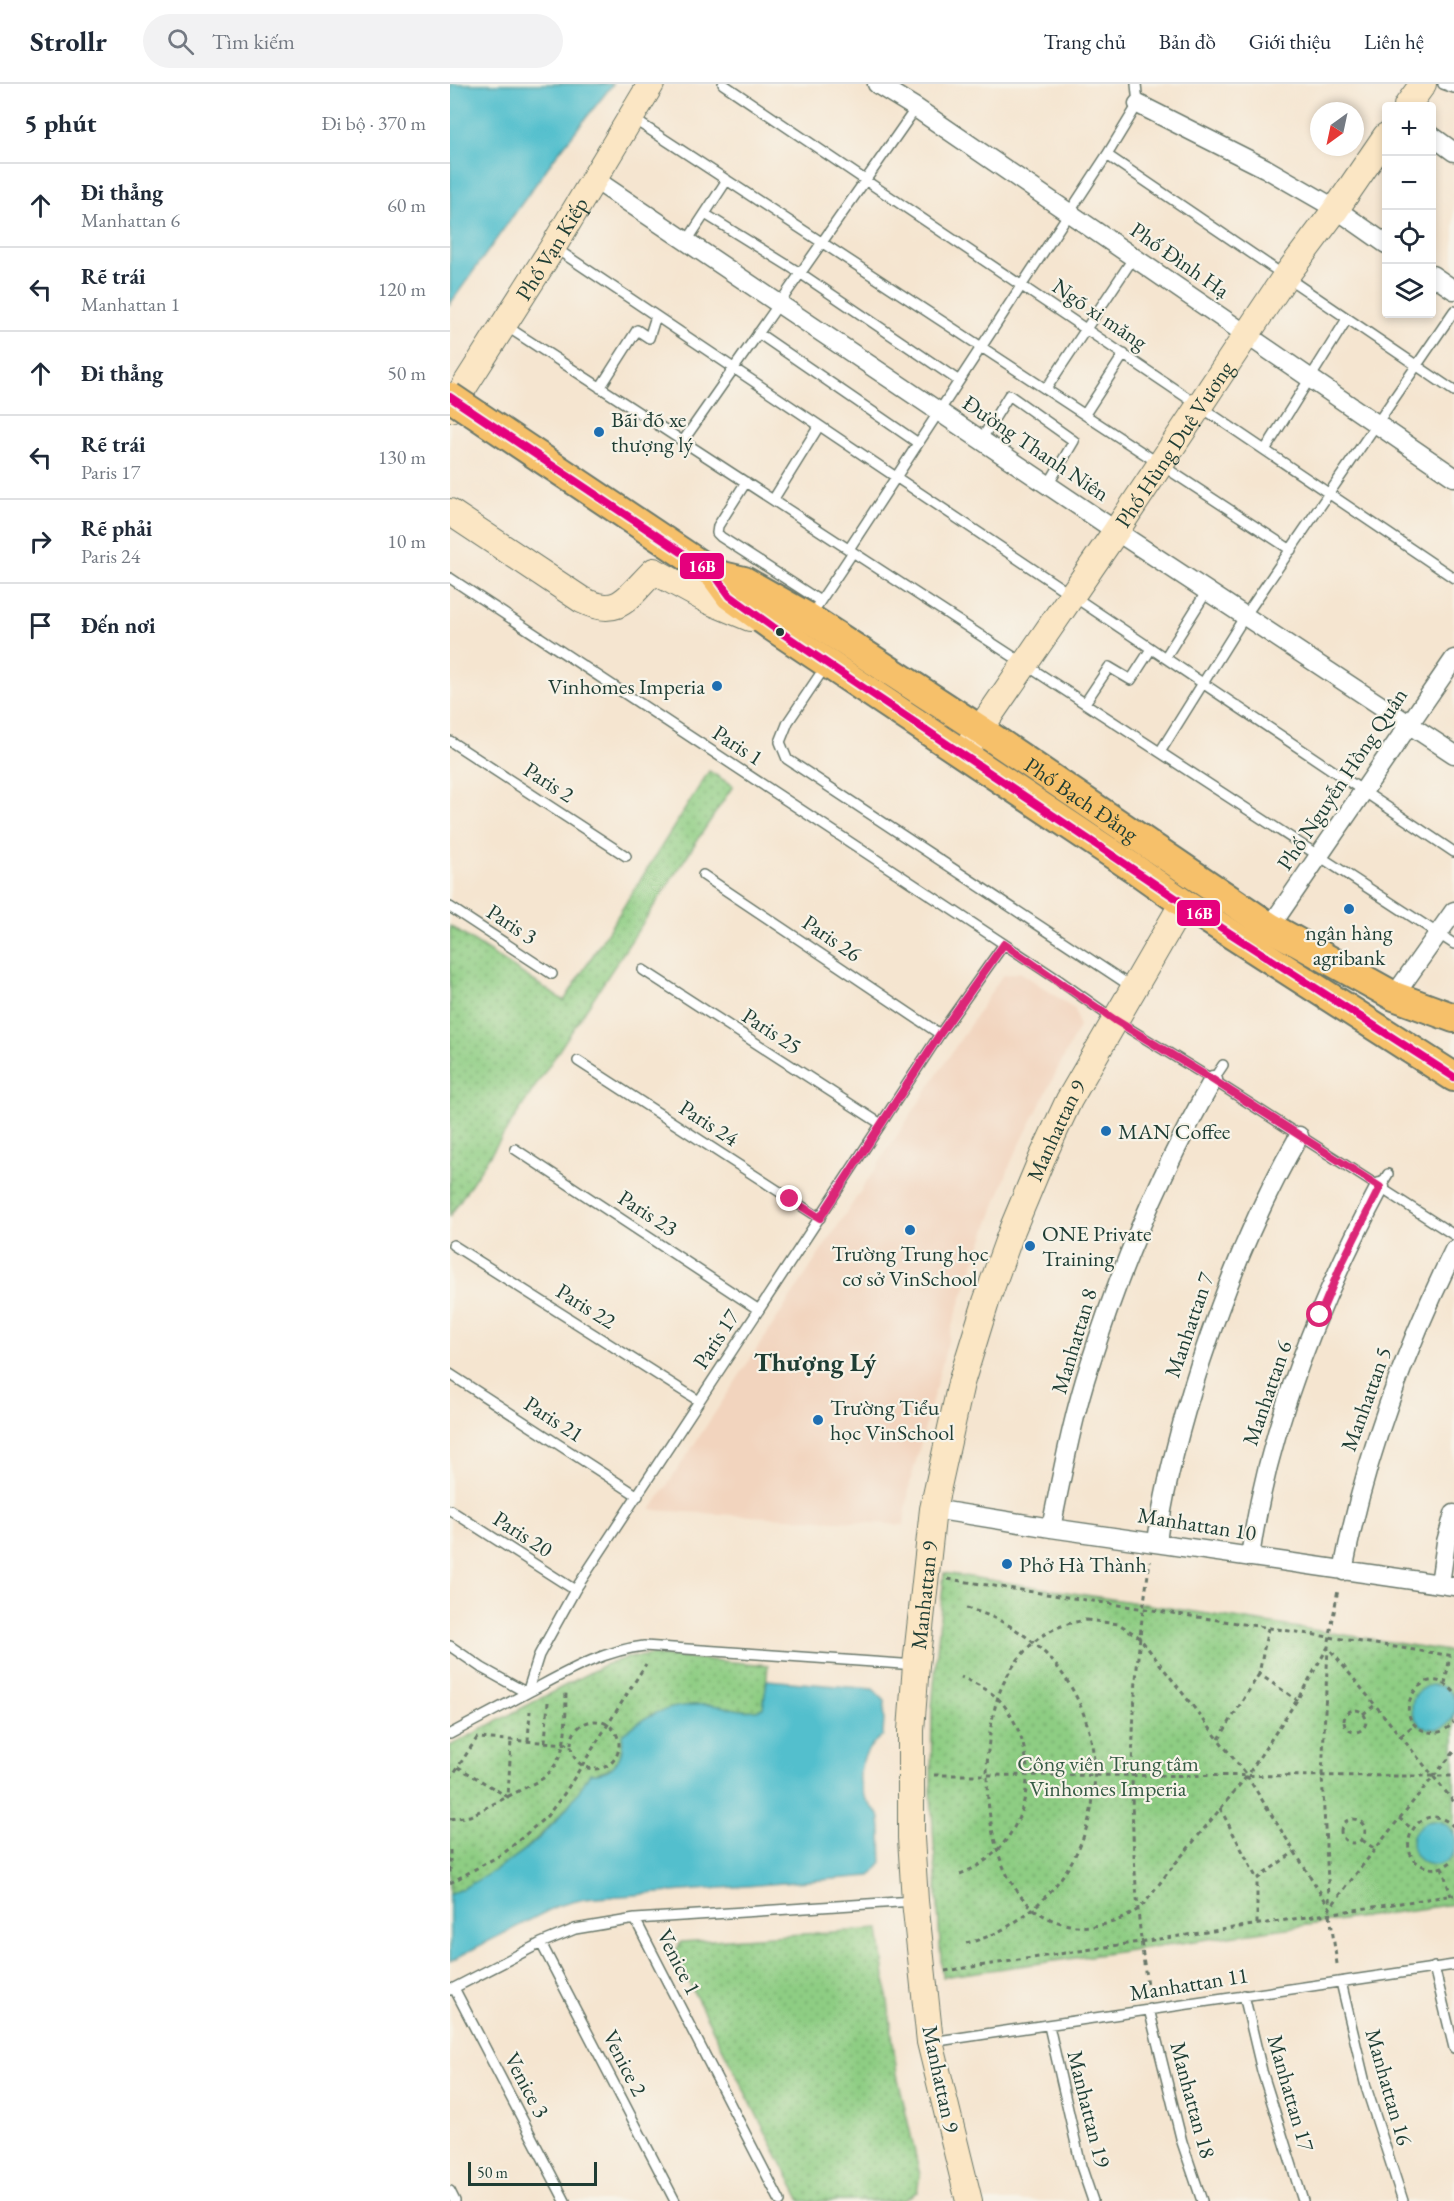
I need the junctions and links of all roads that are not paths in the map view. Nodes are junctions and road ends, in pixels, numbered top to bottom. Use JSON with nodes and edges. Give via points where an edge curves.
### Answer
{"nodes":[{"id":1,"x":651,"y":84,"type":"edge"},
{"id":2,"x":723,"y":84,"type":"edge"},
{"id":3,"x":878,"y":84,"type":"edge"},
{"id":4,"x":1136,"y":84,"type":"edge"},
{"id":5,"x":1423,"y":84,"type":"edge"},
{"id":6,"x":1443,"y":84,"type":"edge"},
{"id":7,"x":1454,"y":88,"type":"edge"},
{"id":8,"x":1410,"y":102,"type":"edge"},
{"id":9,"x":1138,"y":104,"type":"junction"},
{"id":10,"x":916,"y":108,"type":"junction"},
{"id":11,"x":630,"y":116,"type":"junction"},
{"id":12,"x":1436,"y":139,"type":"edge"},
{"id":13,"x":1382,"y":141,"type":"edge"},
{"id":14,"x":1454,"y":152,"type":"edge"},
{"id":15,"x":1107,"y":155,"type":"junction"},
{"id":16,"x":594,"y":179,"type":"junction"},
{"id":17,"x":728,"y":180,"type":"junction"},
{"id":18,"x":866,"y":180,"type":"junction"},
{"id":19,"x":1336,"y":209,"type":"junction"},
{"id":20,"x":1069,"y":213,"type":"junction"},
{"id":21,"x":705,"y":214,"type":"junction"},
{"id":22,"x":687,"y":241,"type":"junction"},
{"id":23,"x":1382,"y":241,"type":"edge"},
{"id":24,"x":822,"y":242,"type":"junction"},
{"id":25,"x":553,"y":247,"type":"junction"},
{"id":26,"x":1134,"y":257,"type":"junction"},
{"id":27,"x":800,"y":273,"type":"junction"},
{"id":28,"x":1285,"y":277,"type":"junction"},
{"id":29,"x":1436,"y":278,"type":"edge"},
{"id":30,"x":1022,"y":285,"type":"junction"},
{"id":31,"x":1454,"y":290,"type":"edge"},
{"id":32,"x":779,"y":303,"type":"junction"},
{"id":33,"x":1454,"y":311,"type":"edge"},
{"id":34,"x":656,"y":316,"type":"junction"},
{"id":35,"x":1347,"y":318,"type":"junction"},
{"id":36,"x":502,"y":324,"type":"junction"},
{"id":37,"x":1086,"y":328,"type":"junction"},
{"id":38,"x":758,"y":333,"type":"junction"},
{"id":39,"x":1246,"y":335,"type":"junction"},
{"id":40,"x":982,"y":347,"type":"junction"},
{"id":41,"x":1124,"y":354,"type":"junction"},
{"id":42,"x":1417,"y":366,"type":"junction"},
{"id":43,"x":733,"y":368,"type":"junction"},
{"id":44,"x":1310,"y":379,"type":"junction"},
{"id":45,"x":959,"y":381,"type":"junction"},
{"id":46,"x":600,"y":388,"type":"junction"},
{"id":47,"x":1046,"y":389,"type":"junction"},
{"id":48,"x":1454,"y":391,"type":"edge"},
{"id":49,"x":450,"y":397,"type":"edge"},
{"id":50,"x":1199,"y":405,"type":"junction"},
{"id":51,"x":450,"y":409,"type":"edge"},
{"id":52,"x":939,"y":411,"type":"junction"},
{"id":53,"x":1085,"y":414,"type":"junction"},
{"id":54,"x":1377,"y":424,"type":"junction"},
{"id":55,"x":819,"y":426,"type":"junction"},
{"id":56,"x":981,"y":440,"type":"junction"},
{"id":57,"x":683,"y":441,"type":"junction"},
{"id":58,"x":918,"y":443,"type":"junction"},
{"id":59,"x":1265,"y":450,"type":"junction"},
{"id":60,"x":1160,"y":465,"type":"junction"},
{"id":61,"x":1454,"y":477,"type":"edge"},
{"id":62,"x":896,"y":478,"type":"junction"},
{"id":63,"x":746,"y":482,"type":"junction"},
{"id":64,"x":1048,"y":485,"type":"junction"},
{"id":65,"x":1330,"y":494,"type":"junction"},
{"id":66,"x":772,"y":500,"type":"junction"},
{"id":67,"x":450,"y":512,"type":"edge"},
{"id":68,"x":1116,"y":531,"type":"junction"},
{"id":69,"x":1291,"y":550,"type":"junction"},
{"id":70,"x":851,"y":551,"type":"junction"},
{"id":71,"x":708,"y":570,"type":"junction"},
{"id":72,"x":450,"y":578,"type":"edge"},
{"id":73,"x":1454,"y":578,"type":"edge"},
{"id":74,"x":1207,"y":591,"type":"junction"},
{"id":75,"x":1070,"y":595,"type":"junction"},
{"id":76,"x":815,"y":610,"type":"junction"},
{"id":77,"x":1245,"y":616,"type":"junction"},
{"id":78,"x":773,"y":627,"type":"junction"},
{"id":79,"x":1151,"y":649,"type":"junction"},
{"id":80,"x":1165,"y":658,"type":"junction"},
{"id":81,"x":1454,"y":660,"type":"edge"},
{"id":82,"x":1024,"y":663,"type":"junction"},
{"id":83,"x":828,"y":664,"type":"junction"},
{"id":84,"x":1203,"y":684,"type":"junction"},
{"id":85,"x":1084,"y":703,"type":"junction"},
{"id":86,"x":1409,"y":724,"type":"junction"},
{"id":87,"x":979,"y":729,"type":"junction"},
{"id":88,"x":450,"y":741,"type":"edge"},
{"id":89,"x":1161,"y":752,"type":"junction"},
{"id":90,"x":963,"y":754,"type":"junction"},
{"id":91,"x":1454,"y":754,"type":"edge"},
{"id":92,"x":1363,"y":791,"type":"junction"},
{"id":93,"x":1454,"y":852,"type":"edge"},
{"id":94,"x":626,"y":856,"type":"dead end"},
{"id":95,"x":1319,"y":856,"type":"junction"},
{"id":96,"x":703,"y":875,"type":"dead end"},
{"id":97,"x":1183,"y":903,"type":"junction"},
{"id":98,"x":450,"y":907,"type":"edge"},
{"id":99,"x":1454,"y":911,"type":"edge"},
{"id":100,"x":1270,"y":927,"type":"junction"},
{"id":101,"x":1446,"y":939,"type":"edge"},
{"id":102,"x":1004,"y":944,"type":"junction"},
{"id":103,"x":643,"y":970,"type":"dead end"},
{"id":104,"x":552,"y":974,"type":"dead end"},
{"id":105,"x":1134,"y":988,"type":"junction"},
{"id":106,"x":1394,"y":996,"type":"junction"},
{"id":107,"x":1344,"y":1007,"type":"junction"},
{"id":108,"x":1454,"y":1018,"type":"edge"},
{"id":109,"x":1115,"y":1020,"type":"junction"},
{"id":110,"x":1454,"y":1031,"type":"edge"},
{"id":111,"x":940,"y":1034,"type":"junction"},
{"id":112,"x":1454,"y":1056,"type":"edge"},
{"id":113,"x":578,"y":1061,"type":"dead end"},
{"id":114,"x":1218,"y":1072,"type":"junction"},
{"id":115,"x":1454,"y":1077,"type":"edge"},
{"id":116,"x":881,"y":1124,"type":"junction"},
{"id":117,"x":1299,"y":1136,"type":"junction"},
{"id":118,"x":515,"y":1149,"type":"dead end"},
{"id":119,"x":1384,"y":1180,"type":"junction"},
{"id":120,"x":820,"y":1218,"type":"junction"},
{"id":121,"x":1454,"y":1235,"type":"edge"},
{"id":122,"x":453,"y":1245,"type":"dead end"},
{"id":123,"x":1454,"y":1250,"type":"edge"},
{"id":124,"x":759,"y":1310,"type":"junction"},
{"id":125,"x":450,"y":1374,"type":"edge"},
{"id":126,"x":699,"y":1401,"type":"junction"},
{"id":127,"x":638,"y":1496,"type":"junction"},
{"id":128,"x":933,"y":1509,"type":"junction"},
{"id":129,"x":450,"y":1510,"type":"edge"},
{"id":130,"x":1454,"y":1514,"type":"edge"},
{"id":131,"x":1051,"y":1528,"type":"junction"},
{"id":132,"x":1157,"y":1542,"type":"junction"},
{"id":133,"x":1250,"y":1557,"type":"junction"},
{"id":134,"x":1340,"y":1580,"type":"junction"},
{"id":135,"x":1447,"y":1585,"type":"edge"},
{"id":136,"x":575,"y":1590,"type":"junction"},
{"id":137,"x":450,"y":1646,"type":"edge"},
{"id":138,"x":916,"y":1665,"type":"junction"},
{"id":139,"x":527,"y":1693,"type":"junction"},
{"id":140,"x":450,"y":1734,"type":"edge"},
{"id":141,"x":915,"y":1901,"type":"junction"},
{"id":142,"x":635,"y":1919,"type":"junction"},
{"id":143,"x":541,"y":1943,"type":"junction"},
{"id":144,"x":1454,"y":1965,"type":"edge"},
{"id":145,"x":1434,"y":1967,"type":"junction"},
{"id":146,"x":1341,"y":1982,"type":"junction"},
{"id":147,"x":452,"y":1989,"type":"edge"},
{"id":148,"x":1244,"y":1995,"type":"junction"},
{"id":149,"x":1149,"y":2009,"type":"junction"},
{"id":150,"x":1049,"y":2026,"type":"junction"},
{"id":151,"x":930,"y":2042,"type":"junction"},
{"id":152,"x":1454,"y":2048,"type":"edge"},
{"id":153,"x":450,"y":2192,"type":"edge"},
{"id":154,"x":455,"y":2201,"type":"edge"},
{"id":155,"x":565,"y":2201,"type":"edge"},
{"id":156,"x":675,"y":2201,"type":"edge"},
{"id":157,"x":780,"y":2201,"type":"edge"},
{"id":158,"x":969,"y":2201,"type":"edge"},
{"id":159,"x":1093,"y":2201,"type":"edge"},
{"id":160,"x":1202,"y":2201,"type":"edge"},
{"id":161,"x":1303,"y":2201,"type":"edge"},
{"id":162,"x":1403,"y":2201,"type":"edge"}],
"edges":[{"from":1,"to":11,"type":"street","name":"Phố Vạn Kiếp"},
{"from":2,"to":18,"type":"lane","name":"Ngõ xi măng"},
{"from":3,"to":10,"type":"street","name":"Phố Đình Hạ"},
{"from":4,"to":9,"type":"lane"},
{"from":5,"to":8,"type":"street"},
{"from":6,"to":7,"type":"lane"},
{"from":9,"to":15,"type":"lane"},
{"from":9,"to":19,"type":"street"},
{"from":10,"to":18,"type":"lane"},
{"from":10,"to":20,"type":"street","name":"Phố Đình Hạ"},
{"from":11,"to":16,"type":"street","name":"Phố Vạn Kiếp"},
{"from":11,"to":17,"type":"lane"},
{"from":12,"to":14,"type":"street"},
{"from":13,"to":19,"type":"street","name":"Phố Hùng Duệ Vương"},
{"from":15,"to":20,"type":"lane"},
{"from":15,"to":28,"type":"lane"},
{"from":16,"to":22,"type":"street","name":"Đường Thanh Niên"},
{"from":16,"to":25,"type":"street","name":"Phố Vạn Kiếp"},
{"from":17,"to":21,"type":"lane"},
{"from":17,"to":24,"type":"lane"},
{"from":18,"to":24,"type":"lane"},
{"from":18,"to":30,"type":"lane","name":"Ngõ xi măng"},
{"from":19,"to":23,"type":"street"},
{"from":19,"to":28,"type":"street","name":"Phố Hùng Duệ Vương"},
{"from":20,"to":26,"type":"street","name":"Phố Đình Hạ"},
{"from":20,"to":30,"type":"lane"},
{"from":21,"to":22,"type":"lane"},
{"from":21,"to":27,"type":"lane"},
{"from":22,"to":32,"type":"street","name":"Đường Thanh Niên"},
{"from":24,"to":27,"type":"lane"},
{"from":24,"to":40,"type":"lane"},
{"from":25,"to":34,"type":"lane"},
{"from":25,"to":36,"type":"street","name":"Phố Vạn Kiếp"},
{"from":26,"to":37,"type":"lane"},
{"from":26,"to":39,"type":"street","name":"Phố Đình Hạ"},
{"from":27,"to":32,"type":"lane"},
{"from":27,"to":45,"type":"lane"},
{"from":28,"to":35,"type":"lane"},
{"from":28,"to":39,"type":"street","name":"Phố Hùng Duệ Vương"},
{"from":29,"to":31,"type":"street"},
{"from":30,"to":37,"type":"lane","name":"Ngõ xi măng"},
{"from":30,"to":40,"type":"lane"},
{"from":32,"to":38,"type":"lane"},
{"from":32,"to":52,"type":"street","name":"Đường Thanh Niên"},
{"from":33,"to":42,"type":"lane"},
{"from":34,"to":43,"type":"lane"},
{"from":34,"to":46,"type":"lane","via":[[649,338],[637,330]]},
{"from":35,"to":42,"type":"lane"},
{"from":35,"to":44,"type":"lane"},
{"from":36,"to":46,"type":"lane"},
{"from":36,"to":51,"type":"street","name":"Phố Vạn Kiếp"},
{"from":37,"to":41,"type":"lane","name":"Ngõ xi măng"},
{"from":37,"to":47,"type":"lane"},
{"from":38,"to":43,"type":"lane"},
{"from":38,"to":58,"type":"lane"},
{"from":39,"to":44,"type":"street","name":"Phố Đình Hạ"},
{"from":39,"to":50,"type":"street","name":"Phố Hùng Duệ Vương"},
{"from":40,"to":45,"type":"lane"},
{"from":40,"to":47,"type":"lane"},
{"from":41,"to":50,"type":"lane","name":"Ngõ xi măng"},
{"from":41,"to":53,"type":"lane"},
{"from":42,"to":48,"type":"lane"},
{"from":42,"to":54,"type":"lane"},
{"from":43,"to":55,"type":"lane"},
{"from":43,"to":57,"type":"lane"},
{"from":44,"to":54,"type":"street","name":"Phố Đình Hạ"},
{"from":44,"to":59,"type":"lane"},
{"from":45,"to":52,"type":"lane"},
{"from":46,"to":57,"type":"lane"},
{"from":47,"to":53,"type":"lane"},
{"from":49,"to":71,"type":"main road","name":"Phố Bạch Đằng","bridge":true},
{"from":50,"to":59,"type":"lane","name":"Ngõ xi măng"},
{"from":50,"to":60,"type":"street","name":"Phố Hùng Duệ Vương"},
{"from":52,"to":56,"type":"street","name":"Đường Thanh Niên"},
{"from":52,"to":58,"type":"lane"},
{"from":53,"to":60,"type":"lane"},
{"from":54,"to":61,"type":"street","name":"Phố Đình Hạ"},
{"from":54,"to":65,"type":"lane"},
{"from":55,"to":62,"type":"lane"},
{"from":55,"to":66,"type":"lane"},
{"from":56,"to":64,"type":"street","name":"Đường Thanh Niên"},
{"from":56,"to":64,"type":"lane","via":[[1009,395],[1074,441]]},
{"from":57,"to":63,"type":"lane"},
{"from":58,"to":62,"type":"lane"},
{"from":59,"to":65,"type":"lane","name":"Ngõ xi măng"},
{"from":60,"to":68,"type":"street","name":"Phố Hùng Duệ Vương"},
{"from":60,"to":69,"type":"lane"},
{"from":62,"to":70,"type":"lane"},
{"from":62,"to":75,"type":"lane"},
{"from":63,"to":66,"type":"lane"},
{"from":63,"to":76,"type":"lane","via":[[717,533]]},
{"from":64,"to":68,"type":"street","name":"Đường Thanh Niên"},
{"from":65,"to":69,"type":"lane"},
{"from":65,"to":73,"type":"lane","name":"Ngõ xi măng"},
{"from":66,"to":70,"type":"lane"},
{"from":67,"to":78,"type":"street","via":[[596,608],[619,606],[654,571],[709,601]]},
{"from":68,"to":74,"type":"street","name":"Đường Thanh Niên"},
{"from":68,"to":75,"type":"street","name":"Phố Hùng Duệ Vương"},
{"from":69,"to":77,"type":"lane"},
{"from":70,"to":76,"type":"lane"},
{"from":70,"to":82,"type":"lane"},
{"from":71,"to":76,"type":"main road","name":"Phố Bạch Đằng"},
{"from":71,"to":78,"type":"main road","name":"Phố Bạch Đằng","via":[[730,596]]},
{"from":72,"to":102,"type":"lane","name":"Paris 1"},
{"from":74,"to":77,"type":"street","name":"Đường Thanh Niên"},
{"from":74,"to":80,"type":"lane"},
{"from":75,"to":79,"type":"lane"},
{"from":75,"to":82,"type":"street","name":"Phố Hùng Duệ Vương"},
{"from":76,"to":87,"type":"main road","name":"Phố Bạch Đằng"},
{"from":77,"to":84,"type":"lane"},
{"from":77,"to":86,"type":"street","name":"Đường Thanh Niên"},
{"from":78,"to":83,"type":"main road","name":"Phố Bạch Đằng"},
{"from":79,"to":80,"type":"lane"},
{"from":79,"to":85,"type":"lane","via":[[1131,680],[1109,667]]},
{"from":80,"to":84,"type":"lane"},
{"from":81,"to":86,"type":"street","name":"Phố Nguyễn Hồng Quân"},
{"from":82,"to":85,"type":"lane"},
{"from":82,"to":87,"type":"street","name":"Phố Hùng Duệ Vương"},
{"from":83,"to":90,"type":"main road","name":"Phố Bạch Đằng"},
{"from":83,"to":105,"type":"lane","via":[[788,723],[780,742],[787,759]]},
{"from":84,"to":89,"type":"lane"},
{"from":84,"to":92,"type":"lane"},
{"from":85,"to":89,"type":"lane"},
{"from":86,"to":91,"type":"street","name":"Đường Thanh Niên"},
{"from":86,"to":92,"type":"street","name":"Phố Nguyễn Hồng Quân"},
{"from":87,"to":90,"type":"street","name":"Phố Hùng Duệ Vương"},
{"from":87,"to":100,"type":"main road","name":"Phố Bạch Đằng"},
{"from":88,"to":94,"type":"lane","name":"Paris 2"},
{"from":89,"to":95,"type":"lane"},
{"from":90,"to":97,"type":"main road","name":"Phố Bạch Đằng"},
{"from":92,"to":93,"type":"lane"},
{"from":92,"to":95,"type":"street","name":"Phố Nguyễn Hồng Quân"},
{"from":95,"to":100,"type":"street","name":"Phố Nguyễn Hồng Quân"},
{"from":95,"to":101,"type":"lane"},
{"from":96,"to":111,"type":"lane","name":"Paris 26"},
{"from":97,"to":105,"type":"street","name":"Manhattan 9"},
{"from":97,"to":107,"type":"main road","name":"Phố Bạch Đằng"},
{"from":98,"to":104,"type":"lane","name":"Paris 3"},
{"from":99,"to":101,"type":"street"},
{"from":100,"to":106,"type":"main road","name":"Phố Bạch Đằng"},
{"from":101,"to":106,"type":"street"},
{"from":102,"to":109,"type":"lane","name":"Paris 1"},
{"from":102,"to":111,"type":"lane","name":"Paris 17"},
{"from":103,"to":116,"type":"lane","name":"Paris 25"},
{"from":105,"to":109,"type":"street","name":"Manhattan 9"},
{"from":106,"to":108,"type":"main road","name":"Phố Bạch Đằng"},
{"from":106,"to":110,"type":"main road"},
{"from":107,"to":112,"type":"main road","via":[[1405,1029]]},
{"from":107,"to":115,"type":"main road","name":"Phố Bạch Đằng"},
{"from":109,"to":114,"type":"lane","name":"Paris 1"},
{"from":109,"to":128,"type":"street","name":"Manhattan 9","via":[[1069,1100],[1012,1230],[961,1383]]},
{"from":111,"to":116,"type":"lane","name":"Paris 17"},
{"from":113,"to":120,"type":"lane","name":"Paris 24"},
{"from":114,"to":117,"type":"lane","name":"Paris 1"},
{"from":114,"to":131,"type":"street","name":"Manhattan 8","via":[[1179,1142],[1119,1279],[1089,1365]]},
{"from":116,"to":120,"type":"lane","name":"Paris 17"},
{"from":117,"to":119,"type":"lane","name":"Paris 1"},
{"from":117,"to":132,"type":"street","name":"Manhattan 7","via":[[1282,1165],[1220,1304],[1176,1444]]},
{"from":118,"to":124,"type":"lane","name":"Paris 23"},
{"from":119,"to":121,"type":"lane","name":"Paris 1"},
{"from":119,"to":133,"type":"street","name":"Manhattan 6","via":[[1343,1261],[1296,1376],[1272,1450]]},
{"from":120,"to":124,"type":"lane","name":"Paris 17"},
{"from":122,"to":126,"type":"lane","name":"Paris 22"},
{"from":123,"to":134,"type":"street","name":"Manhattan 5","via":[[1381,1425],[1362,1482]]},
{"from":124,"to":126,"type":"lane","name":"Paris 17"},
{"from":125,"to":127,"type":"lane","name":"Paris 21"},
{"from":126,"to":127,"type":"lane","name":"Paris 17"},
{"from":127,"to":136,"type":"lane","name":"Paris 17"},
{"from":128,"to":131,"type":"street","name":"Manhattan 10"},
{"from":128,"to":138,"type":"street","name":"Manhattan 9"},
{"from":129,"to":136,"type":"lane","name":"Paris 20"},
{"from":130,"to":135,"type":"street","via":[[1446,1542]]},
{"from":131,"to":132,"type":"street","name":"Manhattan 10"},
{"from":132,"to":133,"type":"street","name":"Manhattan 10"},
{"from":133,"to":134,"type":"street","name":"Manhattan 10"},
{"from":134,"to":135,"type":"street","name":"Manhattan 10"},
{"from":136,"to":139,"type":"lane","name":"Paris 17","via":[[539,1655]]},
{"from":137,"to":139,"type":"lane"},
{"from":138,"to":139,"type":"lane","via":[[644,1646],[599,1656]]},
{"from":138,"to":141,"type":"street","name":"Manhattan 9","via":[[910,1791]]},
{"from":139,"to":140,"type":"lane"},
{"from":141,"to":142,"type":"lane"},
{"from":141,"to":151,"type":"street","name":"Manhattan 9"},
{"from":142,"to":143,"type":"lane","name":"Venice 1","via":[[575,1929]]},
{"from":142,"to":157,"type":"lane","name":"Venice 1"},
{"from":143,"to":147,"type":"lane","name":"Venice 1"},
{"from":143,"to":156,"type":"lane","name":"Venice 2"},
{"from":144,"to":145,"type":"lane","name":"Manhattan 11"},
{"from":145,"to":146,"type":"lane","name":"Manhattan 11"},
{"from":145,"to":152,"type":"lane"},
{"from":146,"to":148,"type":"lane","name":"Manhattan 11"},
{"from":146,"to":162,"type":"lane","name":"Manhattan 16","via":[[1366,2087]]},
{"from":147,"to":155,"type":"lane","name":"Venice 3"},
{"from":148,"to":149,"type":"lane","name":"Manhattan 11"},
{"from":148,"to":161,"type":"lane","name":"Manhattan 17","via":[[1262,2071]]},
{"from":149,"to":150,"type":"lane","name":"Manhattan 11"},
{"from":149,"to":160,"type":"lane","name":"Manhattan 18","via":[[1182,2142]]},
{"from":150,"to":151,"type":"lane","name":"Manhattan 11"},
{"from":150,"to":159,"type":"lane","name":"Manhattan 19"},
{"from":151,"to":158,"type":"street","name":"Manhattan 9"},
{"from":153,"to":154,"type":"lane"}]}
